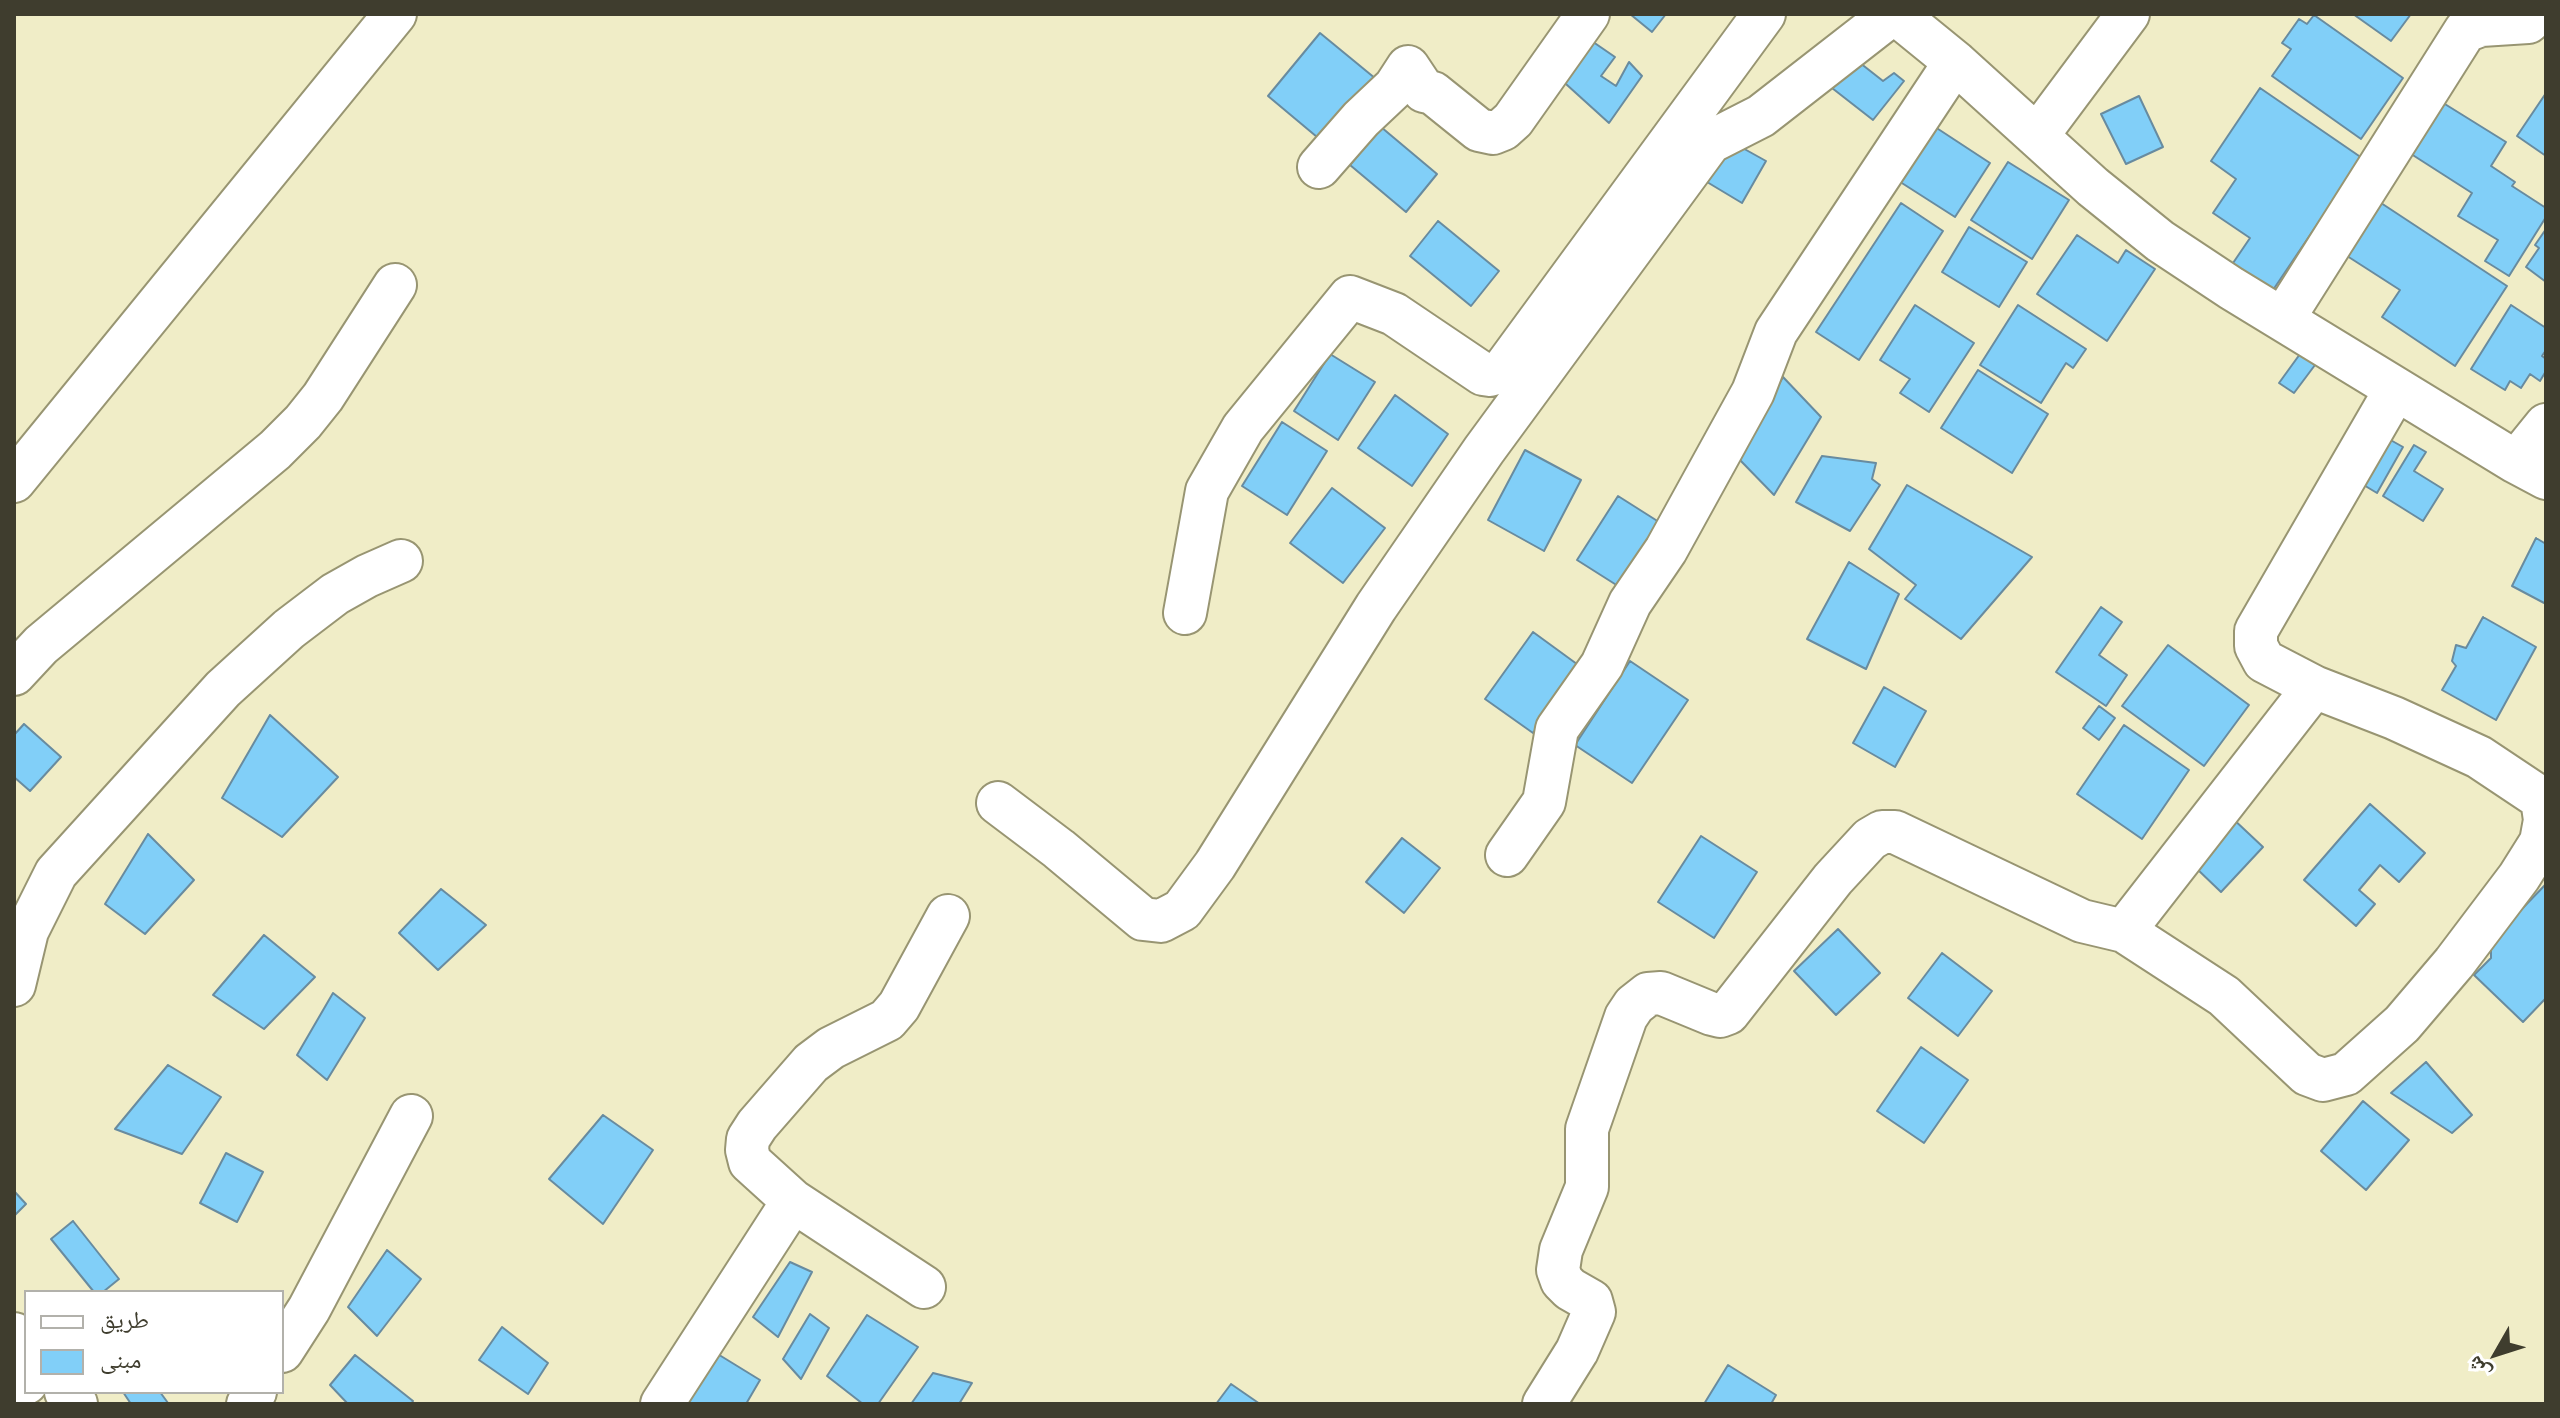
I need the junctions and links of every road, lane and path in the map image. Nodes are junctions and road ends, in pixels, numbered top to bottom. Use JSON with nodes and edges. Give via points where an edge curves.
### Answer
{"nodes":[{"id":1,"x":395,"y":14,"type":"edge"},
{"id":2,"x":1588,"y":14,"type":"edge"},
{"id":3,"x":1764,"y":14,"type":"edge"},
{"id":4,"x":1894,"y":14,"type":"edge"},
{"id":5,"x":2128,"y":14,"type":"edge"},
{"id":6,"x":2537,"y":14,"type":"edge"},
{"id":7,"x":1955,"y":62,"type":"junction"},
{"id":8,"x":2037,"y":136,"type":"junction"},
{"id":9,"x":1319,"y":167,"type":"dead end"},
{"id":10,"x":395,"y":285,"type":"dead end"},
{"id":11,"x":2283,"y":319,"type":"junction"},
{"id":12,"x":2396,"y":389,"type":"junction"},
{"id":13,"x":2546,"y":425,"type":"edge"},
{"id":14,"x":2531,"y":470,"type":"edge"},
{"id":15,"x":14,"y":481,"type":"edge"},
{"id":16,"x":401,"y":561,"type":"dead end"},
{"id":17,"x":1185,"y":613,"type":"dead end"},
{"id":18,"x":14,"y":674,"type":"edge"},
{"id":19,"x":2314,"y":687,"type":"junction"},
{"id":20,"x":998,"y":803,"type":"dead end"},
{"id":21,"x":1507,"y":855,"type":"dead end"},
{"id":22,"x":948,"y":916,"type":"dead end"},
{"id":23,"x":2124,"y":931,"type":"junction"},
{"id":24,"x":14,"y":985,"type":"edge"},
{"id":25,"x":411,"y":1116,"type":"dead end"},
{"id":26,"x":793,"y":1201,"type":"junction"},
{"id":27,"x":924,"y":1287,"type":"dead end"},
{"id":28,"x":284,"y":1348,"type":"edge"},
{"id":29,"x":662,"y":1404,"type":"edge"},
{"id":30,"x":1544,"y":1404,"type":"edge"}],
"edges":[{"from":1,"to":15,"type":"street"},
{"from":2,"to":9,"type":"street","via":[[1503,129],[1479,130],[1424,91],[1408,67]]},
{"from":3,"to":17,"type":"street","via":[[1503,370],[1483,374],[1394,314],[1350,297],[1243,428],[1207,491]]},
{"from":4,"to":7,"type":"street"},
{"from":4,"to":20,"type":"street","via":[[1761,116],[1710,142],[1376,607],[1182,910],[1161,921],[1143,919]]},
{"from":5,"to":8,"type":"street"},
{"from":6,"to":11,"type":"street","via":[[2528,22],[2465,31]]},
{"from":7,"to":8,"type":"street"},
{"from":7,"to":21,"type":"street","via":[[1776,332],[1753,392],[1666,550],[1630,603],[1602,665],[1557,729],[1544,802]]},
{"from":8,"to":11,"type":"street","via":[[2160,241]]},
{"from":10,"to":18,"type":"street","via":[[303,422],[41,645]]},
{"from":11,"to":12,"type":"street"},
{"from":12,"to":14,"type":"street"},
{"from":12,"to":19,"type":"street","via":[[2256,631],[2264,661]]},
{"from":13,"to":14,"type":"street"},
{"from":16,"to":24,"type":"street","via":[[356,582],[312,612],[202,712],[56,873],[27,931]]},
{"from":19,"to":23,"type":"street"},
{"from":19,"to":23,"type":"street","via":[[2479,757],[2542,799],[2541,842],[2454,963],[2402,1024],[2346,1074],[2323,1080],[2307,1074],[2224,996]]},
{"from":22,"to":26,"type":"street","via":[[887,1020],[811,1063],[748,1139],[750,1162]]},
{"from":23,"to":30,"type":"street","via":[[2082,921],[1895,832],[1882,832],[1833,879],[1728,1013],[1712,1014],[1661,993],[1648,994],[1634,1005],[1587,1129],[1587,1187],[1558,1270],[1570,1289],[1591,1301],[1594,1312]]},
{"from":25,"to":28,"type":"street"},
{"from":26,"to":27,"type":"street"},
{"from":26,"to":29,"type":"street"}]}
